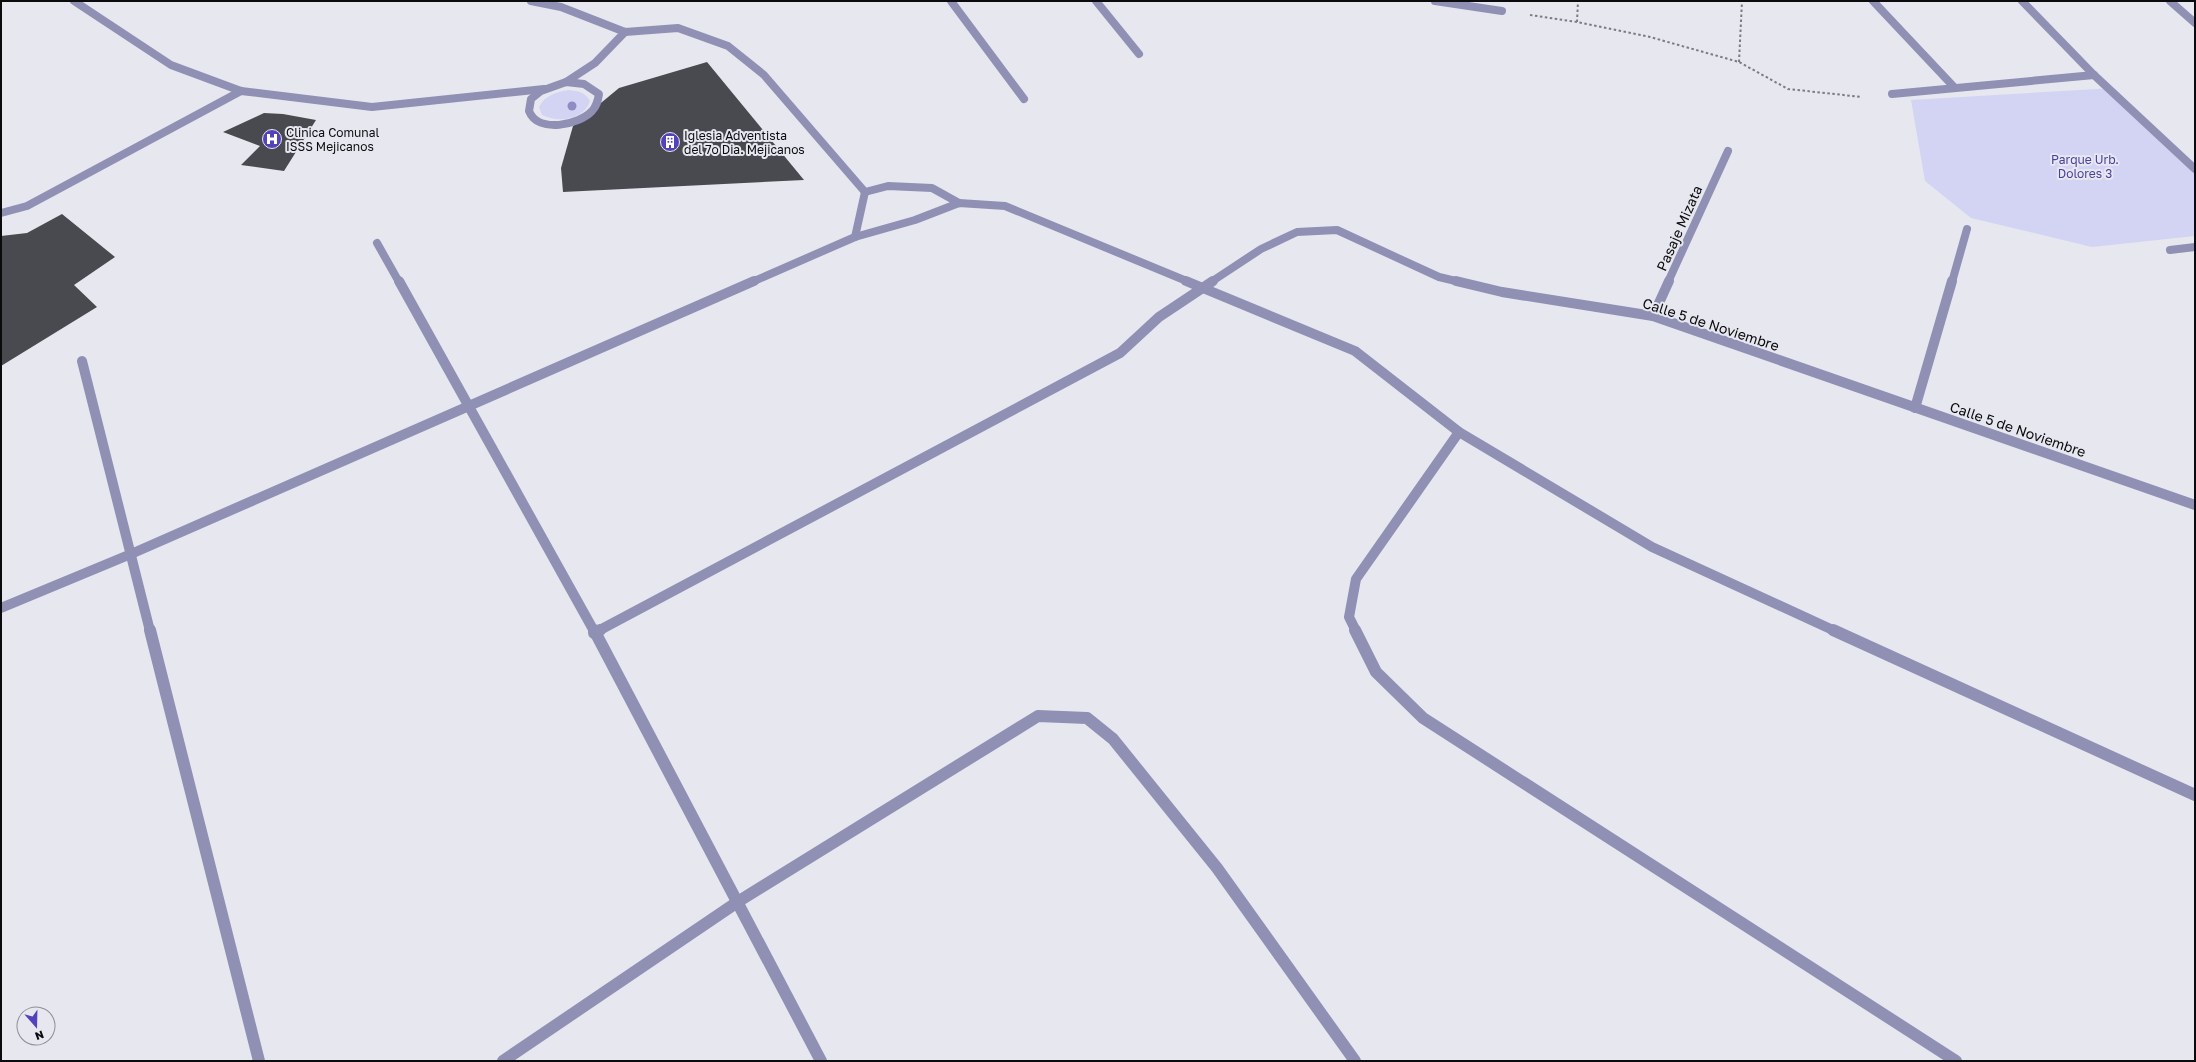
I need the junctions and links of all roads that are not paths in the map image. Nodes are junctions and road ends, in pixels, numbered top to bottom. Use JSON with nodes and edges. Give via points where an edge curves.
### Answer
{"nodes":[{"id":1,"x":74,"y":1,"type":"edge"},
{"id":2,"x":531,"y":1,"type":"edge"},
{"id":3,"x":951,"y":1,"type":"edge"},
{"id":4,"x":1096,"y":1,"type":"edge"},
{"id":5,"x":1435,"y":1,"type":"edge"},
{"id":6,"x":1873,"y":1,"type":"edge"},
{"id":7,"x":2022,"y":1,"type":"edge"},
{"id":8,"x":2170,"y":1,"type":"edge"},
{"id":9,"x":1502,"y":11,"type":"road end"},
{"id":10,"x":2195,"y":23,"type":"edge"},
{"id":11,"x":625,"y":32,"type":"junction"},
{"id":12,"x":1139,"y":54,"type":"dead end"},
{"id":13,"x":2094,"y":76,"type":"junction"},
{"id":14,"x":566,"y":82,"type":"junction"},
{"id":15,"x":1954,"y":87,"type":"junction"},
{"id":16,"x":544,"y":89,"type":"junction"},
{"id":17,"x":241,"y":91,"type":"junction"},
{"id":18,"x":1892,"y":94,"type":"road end"},
{"id":19,"x":1024,"y":99,"type":"dead end"},
{"id":20,"x":1728,"y":151,"type":"dead end"},
{"id":21,"x":2195,"y":169,"type":"edge"},
{"id":22,"x":865,"y":192,"type":"junction"},
{"id":23,"x":959,"y":203,"type":"junction"},
{"id":24,"x":1,"y":214,"type":"edge"},
{"id":25,"x":1967,"y":229,"type":"dead end"},
{"id":26,"x":855,"y":237,"type":"junction"},
{"id":27,"x":377,"y":243,"type":"dead end"},
{"id":28,"x":2195,"y":247,"type":"edge"},
{"id":29,"x":2170,"y":250,"type":"dead end"},
{"id":30,"x":1201,"y":289,"type":"junction"},
{"id":31,"x":1653,"y":316,"type":"junction"},
{"id":32,"x":82,"y":360,"type":"dead end"},
{"id":33,"x":470,"y":403,"type":"junction"},
{"id":34,"x":1915,"y":408,"type":"junction"},
{"id":35,"x":1459,"y":432,"type":"junction"},
{"id":36,"x":2195,"y":505,"type":"edge"},
{"id":37,"x":131,"y":554,"type":"junction"},
{"id":38,"x":1,"y":608,"type":"edge"},
{"id":39,"x":594,"y":633,"type":"junction"},
{"id":40,"x":2195,"y":795,"type":"edge"},
{"id":41,"x":739,"y":901,"type":"junction"},
{"id":42,"x":259,"y":1061,"type":"edge"},
{"id":43,"x":503,"y":1061,"type":"edge"},
{"id":44,"x":821,"y":1061,"type":"edge"},
{"id":45,"x":1355,"y":1061,"type":"edge"},
{"id":46,"x":1956,"y":1061,"type":"edge"}],
"edges":[{"from":1,"to":17,"type":"street","via":[[171,65]]},
{"from":2,"to":11,"type":"street","via":[[561,8]]},
{"from":3,"to":19,"type":"street"},
{"from":4,"to":12,"type":"street"},
{"from":5,"to":9,"type":"street"},
{"from":6,"to":15,"type":"street"},
{"from":7,"to":13,"type":"street"},
{"from":8,"to":10,"type":"street"},
{"from":11,"to":14,"type":"street","via":[[595,63]]},
{"from":11,"to":22,"type":"street","via":[[678,28],[728,46],[764,75]]},
{"from":13,"to":15,"type":"street"},
{"from":13,"to":21,"type":"street"},
{"from":14,"to":16,"type":"street"},
{"from":14,"to":16,"type":"street","via":[[588,84],[599,94],[596,107],[590,114],[568,123],[546,123],[536,120],[528,109],[530,102]]},
{"from":15,"to":18,"type":"street"},
{"from":16,"to":17,"type":"street","via":[[372,107]]},
{"from":17,"to":24,"type":"street","via":[[27,206]]},
{"from":20,"to":31,"type":"street","name":"Pasaje Mizata"},
{"from":22,"to":23,"type":"street","via":[[888,186],[932,188]]},
{"from":22,"to":26,"type":"street"},
{"from":23,"to":26,"type":"street","via":[[915,220]]},
{"from":23,"to":30,"type":"street","via":[[1005,206]]},
{"from":25,"to":34,"type":"street"},
{"from":26,"to":33,"type":"street"},
{"from":27,"to":33,"type":"street"},
{"from":28,"to":29,"type":"street"},
{"from":30,"to":31,"type":"street","name":"Calle 5 de Noviembre","via":[[1261,249],[1297,232],[1337,230],[1439,277],[1502,292]]},
{"from":30,"to":35,"type":"street","via":[[1355,351]]},
{"from":30,"to":39,"type":"street","name":"Calle 5 de Noviembre","via":[[1159,316],[1120,353]]},
{"from":31,"to":34,"type":"street","name":"Calle 5 de Noviembre"},
{"from":32,"to":37,"type":"street"},
{"from":33,"to":37,"type":"street"},
{"from":33,"to":39,"type":"street"},
{"from":34,"to":36,"type":"street","name":"Calle 5 de Noviembre"},
{"from":35,"to":40,"type":"street","via":[[1652,547]]},
{"from":35,"to":46,"type":"street","via":[[1356,579],[1349,617],[1376,672],[1423,718]]},
{"from":37,"to":38,"type":"street"},
{"from":37,"to":42,"type":"street"},
{"from":39,"to":41,"type":"street"},
{"from":41,"to":43,"type":"street"},
{"from":41,"to":44,"type":"street"},
{"from":41,"to":45,"type":"street","via":[[1038,716],[1087,718],[1113,739],[1217,868]]}]}
